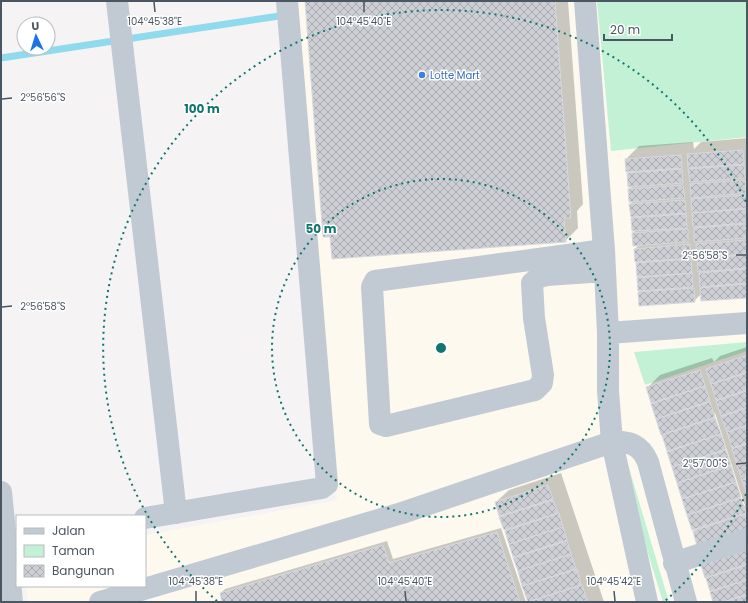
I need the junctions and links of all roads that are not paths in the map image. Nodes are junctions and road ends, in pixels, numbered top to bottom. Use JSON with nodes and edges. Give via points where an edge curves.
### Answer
{"nodes":[{"id":1,"x":117,"y":1,"type":"edge"},
{"id":2,"x":287,"y":1,"type":"edge"},
{"id":3,"x":585,"y":1,"type":"edge"},
{"id":4,"x":604,"y":261,"type":"junction"},
{"id":5,"x":747,"y":323,"type":"edge"},
{"id":6,"x":608,"y":333,"type":"junction"},
{"id":7,"x":612,"y":442,"type":"junction"},
{"id":8,"x":1,"y":492,"type":"edge"},
{"id":9,"x":176,"y":513,"type":"junction"},
{"id":10,"x":146,"y":518,"type":"edge"},
{"id":11,"x":747,"y":539,"type":"edge"},
{"id":12,"x":12,"y":541,"type":"edge"},
{"id":13,"x":674,"y":563,"type":"junction"},
{"id":14,"x":12,"y":602,"type":"edge"},
{"id":15,"x":100,"y":602,"type":"edge"},
{"id":16,"x":647,"y":602,"type":"edge"},
{"id":17,"x":686,"y":602,"type":"edge"}],
"edges":[{"from":1,"to":9,"type":"street"},
{"from":2,"to":9,"type":"street","via":[[327,484],[322,488]]},
{"from":3,"to":4,"type":"street"},
{"from":4,"to":4,"type":"street","via":[[540,276],[532,283],[534,318],[543,375],[542,383],[535,390],[386,426],[380,424],[372,288],[375,280]]},
{"from":4,"to":6,"type":"street"},
{"from":5,"to":6,"type":"street"},
{"from":6,"to":7,"type":"street","via":[[608,391]]},
{"from":7,"to":13,"type":"street","via":[[633,443],[645,455]]},
{"from":7,"to":15,"type":"street","via":[[402,513]]},
{"from":7,"to":16,"type":"street"},
{"from":8,"to":12,"type":"street"},
{"from":9,"to":10,"type":"street"},
{"from":11,"to":13,"type":"street"},
{"from":12,"to":14,"type":"street"},
{"from":13,"to":17,"type":"street"}]}
